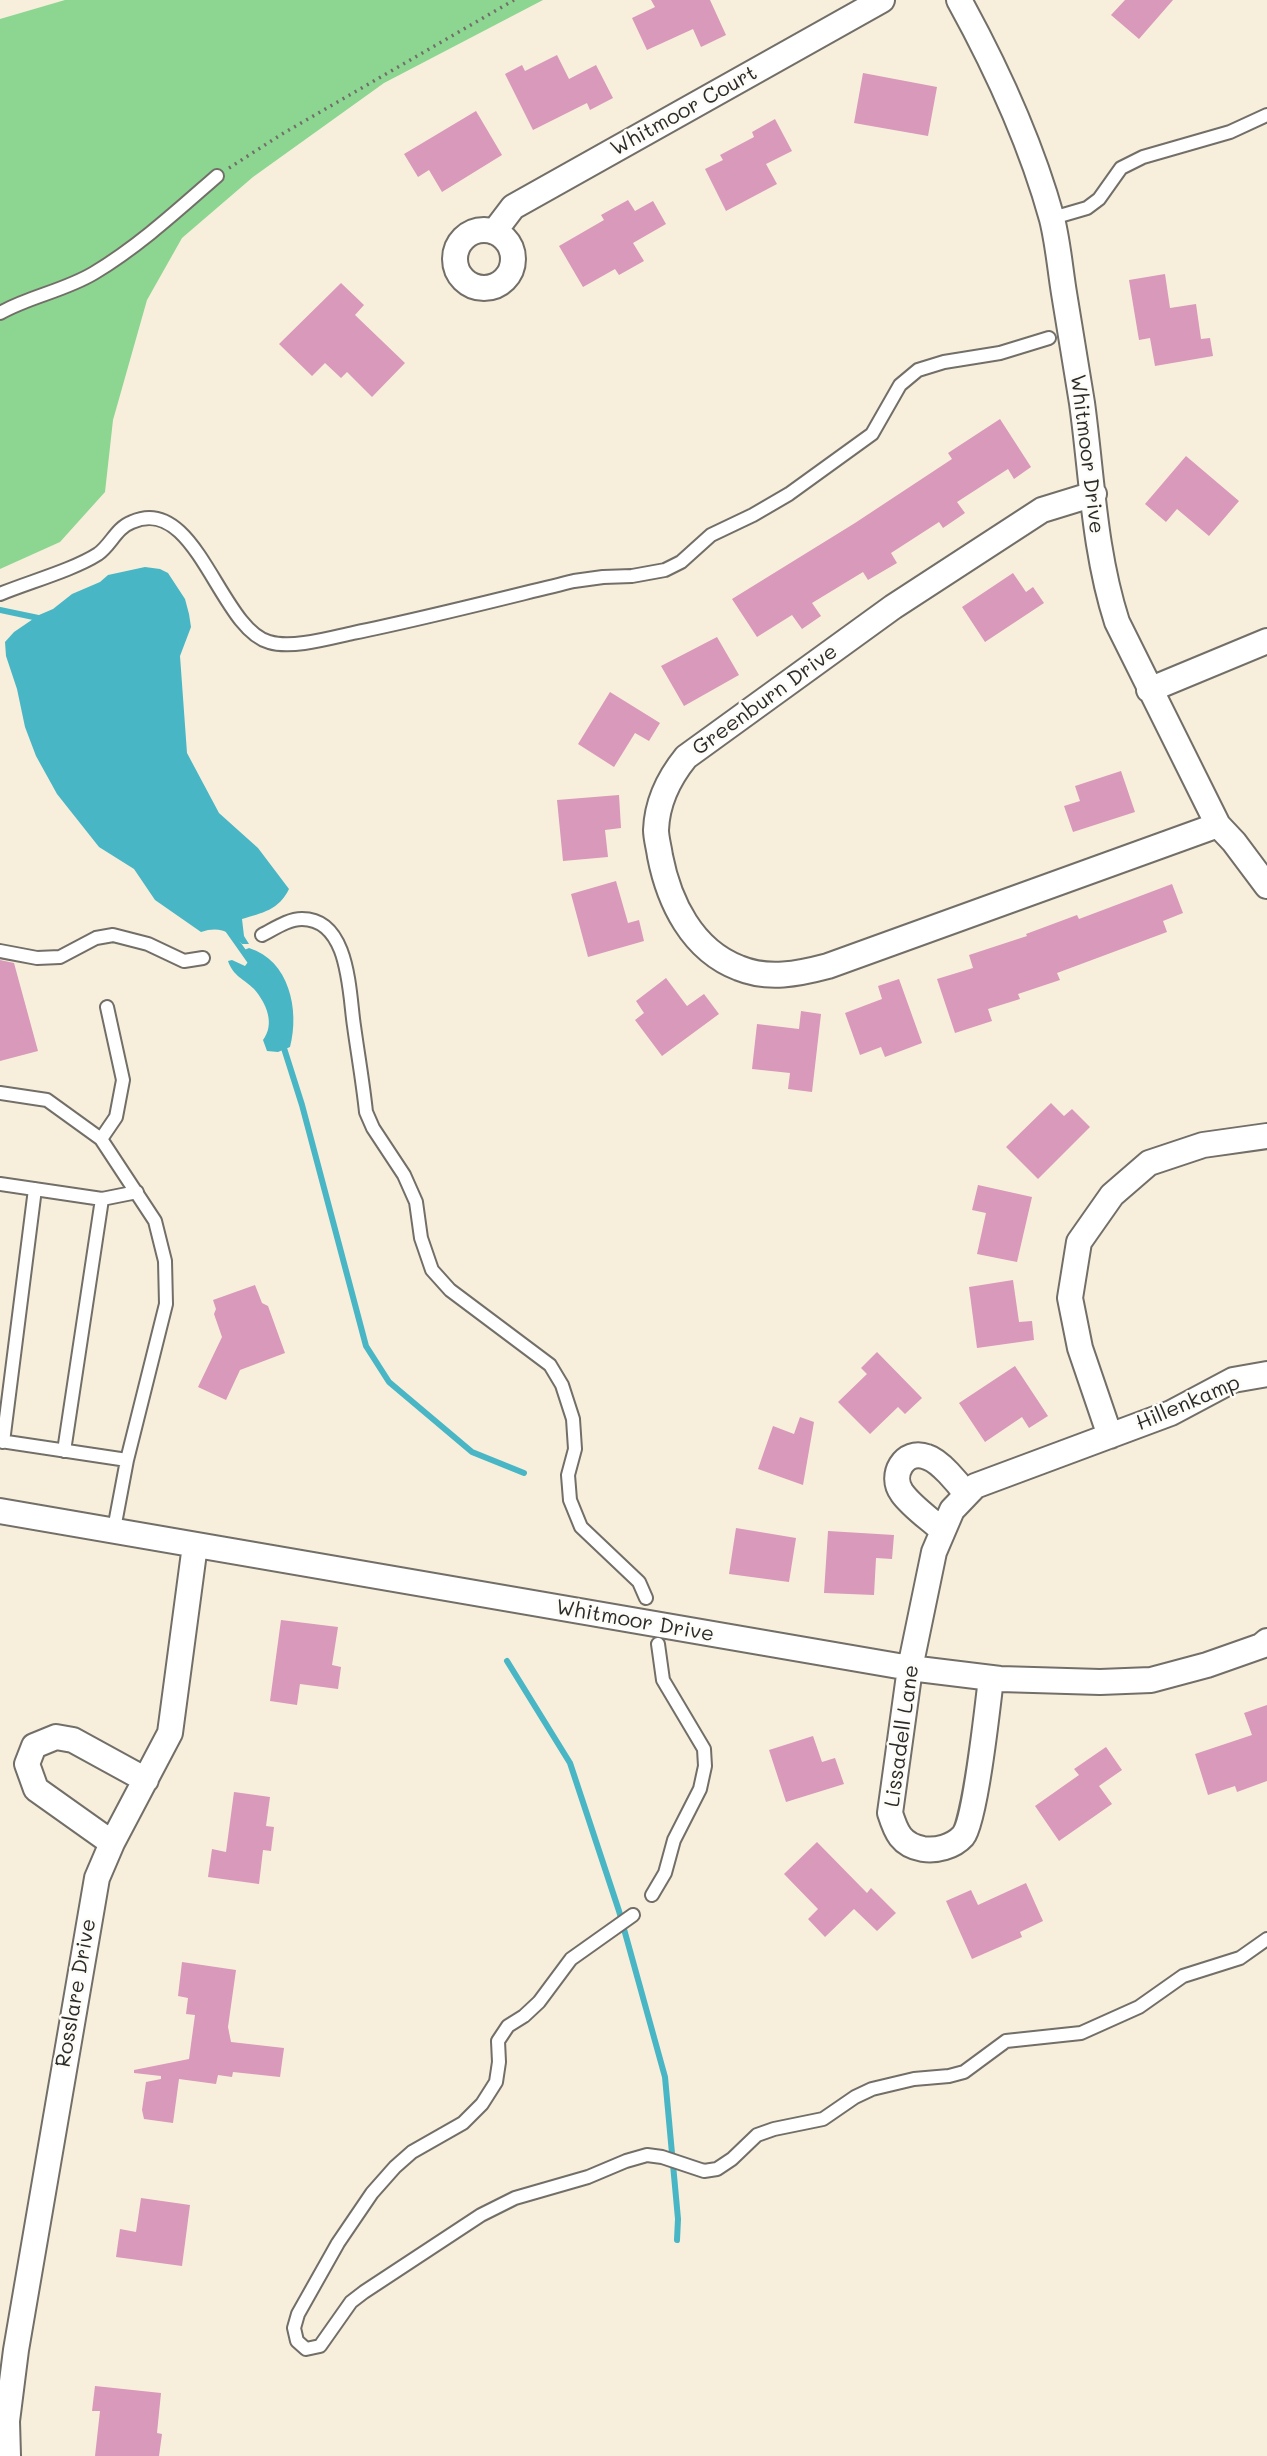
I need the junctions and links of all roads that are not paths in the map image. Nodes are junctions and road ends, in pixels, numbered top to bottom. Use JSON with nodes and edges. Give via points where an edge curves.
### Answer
{"nodes":[{"id":1,"x":882,"y":0,"type":"edge"},
{"id":2,"x":960,"y":0,"type":"edge"},
{"id":3,"x":1267,"y":115,"type":"edge"},
{"id":4,"x":217,"y":176,"type":"road end"},
{"id":5,"x":1063,"y":215,"type":"dead end"},
{"id":6,"x":494,"y":232,"type":"dead end"},
{"id":7,"x":0,"y":313,"type":"edge"},
{"id":8,"x":1049,"y":338,"type":"dead end"},
{"id":9,"x":1094,"y":494,"type":"junction"},
{"id":10,"x":0,"y":594,"type":"edge"},
{"id":11,"x":1267,"y":640,"type":"edge"},
{"id":12,"x":1149,"y":690,"type":"junction"},
{"id":13,"x":1218,"y":825,"type":"junction"},
{"id":14,"x":1267,"y":886,"type":"edge"},
{"id":15,"x":262,"y":935,"type":"dead end"},
{"id":16,"x":0,"y":951,"type":"edge"},
{"id":17,"x":203,"y":958,"type":"dead end"},
{"id":18,"x":107,"y":1007,"type":"dead end"},
{"id":19,"x":0,"y":1093,"type":"edge"},
{"id":20,"x":1267,"y":1136,"type":"edge"},
{"id":21,"x":101,"y":1139,"type":"junction"},
{"id":22,"x":0,"y":1184,"type":"edge"},
{"id":23,"x":36,"y":1189,"type":"junction"},
{"id":24,"x":137,"y":1192,"type":"junction"},
{"id":25,"x":102,"y":1199,"type":"junction"},
{"id":26,"x":1267,"y":1374,"type":"edge"},
{"id":27,"x":1110,"y":1436,"type":"junction"},
{"id":28,"x":2,"y":1441,"type":"edge"},
{"id":29,"x":64,"y":1451,"type":"junction"},
{"id":30,"x":127,"y":1460,"type":"junction"},
{"id":31,"x":966,"y":1494,"type":"junction"},
{"id":32,"x":0,"y":1511,"type":"edge"},
{"id":33,"x":114,"y":1529,"type":"junction"},
{"id":34,"x":943,"y":1531,"type":"junction"},
{"id":35,"x":195,"y":1545,"type":"junction"},
{"id":36,"x":646,"y":1598,"type":"dead end"},
{"id":37,"x":1267,"y":1641,"type":"edge"},
{"id":38,"x":658,"y":1644,"type":"dead end"},
{"id":39,"x":910,"y":1668,"type":"junction"},
{"id":40,"x":991,"y":1678,"type":"junction"},
{"id":41,"x":146,"y":1780,"type":"junction"},
{"id":42,"x":111,"y":1843,"type":"junction"},
{"id":43,"x":652,"y":1895,"type":"dead end"},
{"id":44,"x":633,"y":1915,"type":"dead end"},
{"id":45,"x":1267,"y":1939,"type":"edge"},
{"id":46,"x":8,"y":2456,"type":"edge"}],
"edges":[{"from":1,"to":6,"type":"street","name":"Whitmoor Court","via":[[513,207]]},
{"from":2,"to":9,"type":"street","name":"Whitmoor Drive","via":[[1008,99],[1052,221]]},
{"from":3,"to":5,"type":"lane","via":[[1230,132],[1143,157],[1121,168],[1087,208]]},
{"from":4,"to":7,"type":"lane","via":[[136,245],[93,274]]},
{"from":8,"to":10,"type":"lane","via":[[918,370],[900,385],[872,434],[789,494],[711,535],[665,570],[575,581],[391,626],[272,643],[258,639],[247,627],[178,531],[150,517],[132,521],[87,560]]},
{"from":9,"to":12,"type":"street","name":"Whitmoor Drive","via":[[1107,590]]},
{"from":9,"to":13,"type":"street","name":"Greenburn Drive","via":[[1042,510],[893,607],[686,757],[663,794],[656,831],[666,885],[695,938],[716,957],[768,975],[798,974]]},
{"from":11,"to":12,"type":"street"},
{"from":12,"to":13,"type":"street","name":"Whitmoor Drive"},
{"from":13,"to":14,"type":"street","name":"Whitmoor Drive"},
{"from":15,"to":36,"type":"lane","via":[[301,919],[330,932],[341,950],[366,1112],[416,1202],[432,1270],[450,1290],[550,1364],[573,1419],[575,1449],[568,1475],[570,1500],[580,1527],[639,1582]]},
{"from":16,"to":17,"type":"lane","via":[[60,957],[96,938],[113,935],[148,944],[184,961]]},
{"from":18,"to":21,"type":"lane","via":[[122,1080],[116,1117]]},
{"from":19,"to":21,"type":"lane","via":[[47,1100]]},
{"from":20,"to":27,"type":"street","via":[[1203,1145],[1149,1163],[1112,1195],[1079,1242],[1070,1298],[1080,1348]]},
{"from":21,"to":24,"type":"lane"},
{"from":22,"to":23,"type":"lane"},
{"from":23,"to":25,"type":"lane"},
{"from":23,"to":28,"type":"lane"},
{"from":24,"to":25,"type":"lane"},
{"from":24,"to":30,"type":"lane","via":[[155,1221],[165,1261],[166,1304]]},
{"from":25,"to":29,"type":"lane"},
{"from":26,"to":27,"type":"street","name":"Hillenkamp","via":[[1233,1380],[1171,1413]]},
{"from":27,"to":31,"type":"street","name":"Lissadell Lane","via":[[975,1486]]},
{"from":28,"to":29,"type":"lane"},
{"from":29,"to":30,"type":"lane"},
{"from":30,"to":33,"type":"lane"},
{"from":31,"to":34,"type":"street","name":"Lissadell Lane","via":[[951,1510]]},
{"from":31,"to":34,"type":"street","via":[[928,1457],[915,1455],[898,1469],[902,1493]]},
{"from":32,"to":33,"type":"street","name":"Whitmoor Drive"},
{"from":33,"to":35,"type":"street","name":"Whitmoor Drive"},
{"from":34,"to":39,"type":"street","name":"Lissadell Lane","via":[[934,1552]]},
{"from":35,"to":39,"type":"street","name":"Whitmoor Drive"},
{"from":35,"to":41,"type":"street","name":"Rosslare Drive","via":[[170,1733]]},
{"from":37,"to":40,"type":"street","name":"Whitmoor Drive","via":[[1207,1665],[1151,1680]]},
{"from":38,"to":43,"type":"lane","via":[[663,1680],[704,1749],[705,1766],[700,1789]]},
{"from":39,"to":40,"type":"street","name":"Whitmoor Drive"},
{"from":39,"to":40,"type":"street","name":"Lissadell Lane","via":[[890,1813],[896,1833],[908,1846],[927,1850],[949,1846],[964,1835],[972,1810]]},
{"from":41,"to":42,"type":"street","name":"Rosslare Drive"},
{"from":41,"to":42,"type":"street","via":[[73,1740],[55,1737],[34,1746],[27,1764],[36,1789]]},
{"from":42,"to":46,"type":"street","name":"Rosslare Drive","via":[[97,1878],[56,2105],[16,2350],[7,2421]]},
{"from":44,"to":45,"type":"lane","via":[[571,1959],[539,2002],[508,2026],[498,2041],[496,2082],[481,2104],[463,2123],[412,2152],[372,2193],[298,2314],[294,2328],[297,2341],[306,2349],[320,2346],[351,2302],[364,2292],[515,2198],[647,2155],[704,2171],[717,2169],[757,2136],[823,2119],[872,2089],[964,2072],[1006,2041],[1081,2033],[1139,2007],[1183,1976],[1240,1958]]}]}
